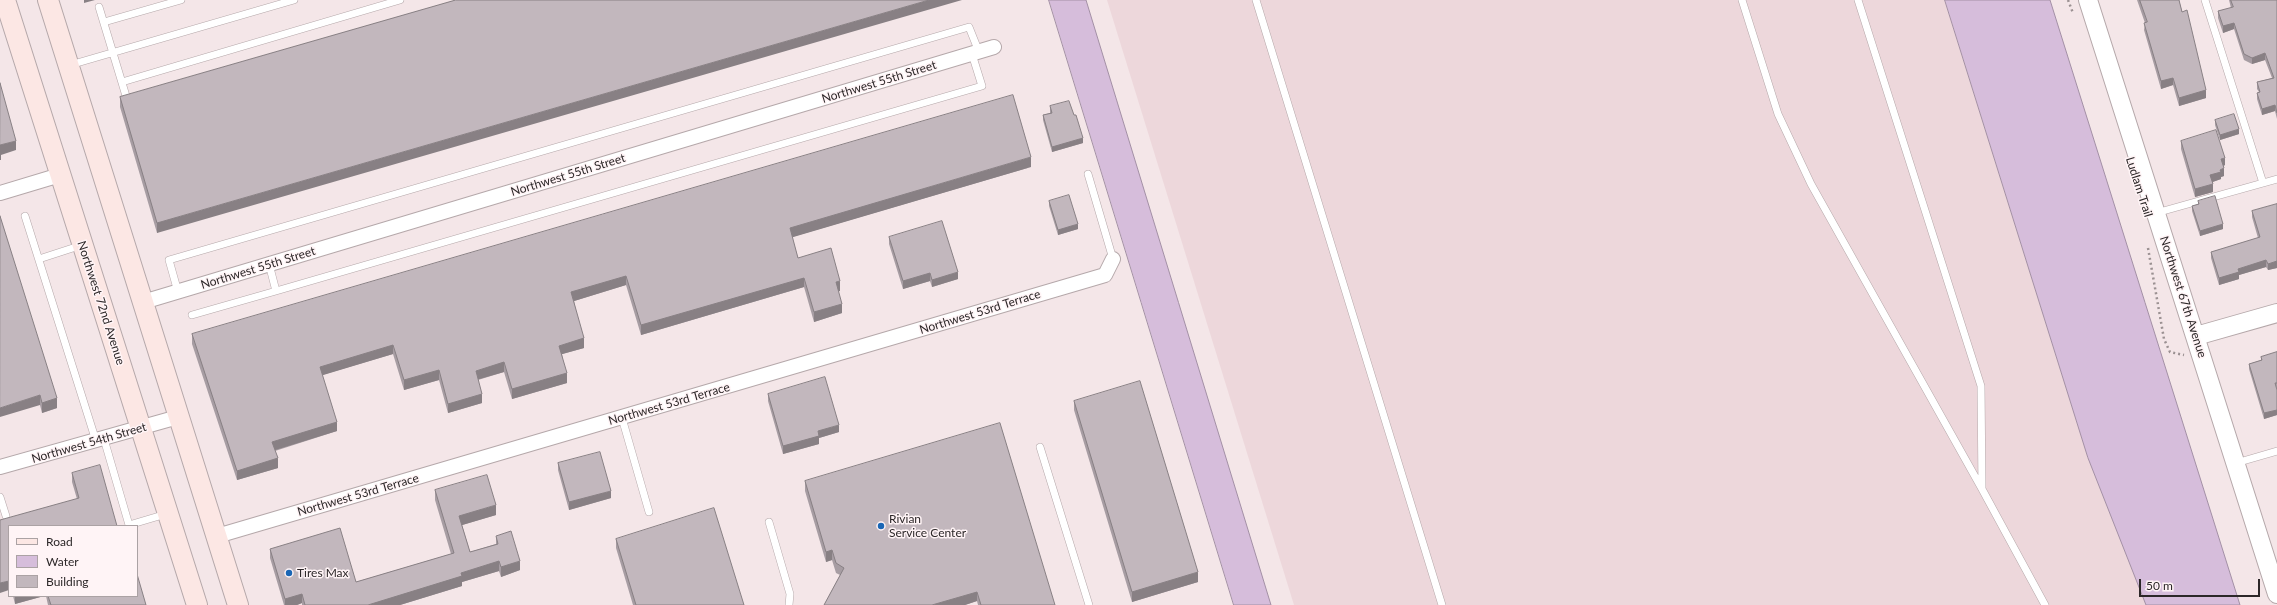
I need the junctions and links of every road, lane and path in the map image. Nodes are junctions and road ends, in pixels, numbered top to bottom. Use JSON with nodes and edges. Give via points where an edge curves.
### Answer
{"nodes":[{"id":1,"x":5,"y":0,"type":"edge"},
{"id":2,"x":48,"y":0,"type":"edge"},
{"id":3,"x":181,"y":0,"type":"edge"},
{"id":4,"x":294,"y":0,"type":"edge"},
{"id":5,"x":400,"y":0,"type":"edge"},
{"id":6,"x":1256,"y":0,"type":"edge"},
{"id":7,"x":1742,"y":0,"type":"edge"},
{"id":8,"x":1858,"y":0,"type":"edge"},
{"id":9,"x":2068,"y":0,"type":"edge"},
{"id":10,"x":2088,"y":0,"type":"edge"},
{"id":11,"x":2205,"y":0,"type":"edge"},
{"id":12,"x":99,"y":8,"type":"dead end"},
{"id":13,"x":2073,"y":15,"type":"dead end"},
{"id":14,"x":104,"y":22,"type":"junction"},
{"id":15,"x":994,"y":47,"type":"dead end"},
{"id":16,"x":113,"y":53,"type":"junction"},
{"id":17,"x":976,"y":53,"type":"junction"},
{"id":18,"x":68,"y":66,"type":"junction"},
{"id":19,"x":122,"y":82,"type":"junction"},
{"id":20,"x":126,"y":96,"type":"edge"},
{"id":21,"x":1088,"y":174,"type":"dead end"},
{"id":22,"x":60,"y":175,"type":"junction"},
{"id":23,"x":2277,"y":179,"type":"edge"},
{"id":24,"x":2263,"y":183,"type":"junction"},
{"id":25,"x":0,"y":192,"type":"edge"},
{"id":26,"x":2156,"y":213,"type":"junction"},
{"id":27,"x":25,"y":216,"type":"dead end"},
{"id":28,"x":83,"y":245,"type":"junction"},
{"id":29,"x":2147,"y":246,"type":"dead end"},
{"id":30,"x":39,"y":259,"type":"junction"},
{"id":31,"x":1113,"y":259,"type":"joint"},
{"id":32,"x":269,"y":264,"type":"junction"},
{"id":33,"x":276,"y":291,"type":"junction"},
{"id":34,"x":178,"y":292,"type":"junction"},
{"id":35,"x":143,"y":302,"type":"junction"},
{"id":36,"x":2277,"y":313,"type":"edge"},
{"id":37,"x":192,"y":315,"type":"dead end"},
{"id":38,"x":2198,"y":345,"type":"junction"},
{"id":39,"x":178,"y":417,"type":"junction"},
{"id":40,"x":622,"y":418,"type":"junction"},
{"id":41,"x":141,"y":428,"type":"junction"},
{"id":42,"x":100,"y":440,"type":"junction"},
{"id":43,"x":1040,"y":447,"type":"dead end"},
{"id":44,"x":2277,"y":451,"type":"edge"},
{"id":45,"x":2236,"y":463,"type":"junction"},
{"id":46,"x":0,"y":467,"type":"edge"},
{"id":47,"x":1982,"y":489,"type":"junction"},
{"id":48,"x":0,"y":497,"type":"edge"},
{"id":49,"x":649,"y":512,"type":"dead end"},
{"id":50,"x":168,"y":513,"type":"junction"},
{"id":51,"x":6,"y":516,"type":"dead end"},
{"id":52,"x":769,"y":522,"type":"dead end"},
{"id":53,"x":217,"y":536,"type":"junction"},
{"id":54,"x":2276,"y":589,"type":"edge"},
{"id":55,"x":196,"y":605,"type":"edge"},
{"id":56,"x":238,"y":605,"type":"edge"},
{"id":57,"x":789,"y":605,"type":"edge"},
{"id":58,"x":1089,"y":605,"type":"edge"},
{"id":59,"x":1442,"y":605,"type":"edge"},
{"id":60,"x":2045,"y":605,"type":"edge"}],
"edges":[{"from":1,"to":22,"type":"main road","name":"Northwest 72nd Avenue"},
{"from":2,"to":18,"type":"main road"},
{"from":3,"to":14,"type":"lane"},
{"from":4,"to":16,"type":"lane"},
{"from":5,"to":19,"type":"lane"},
{"from":6,"to":59,"type":"lane"},
{"from":7,"to":47,"type":"lane","via":[[1778,114],[1808,177]]},
{"from":8,"to":47,"type":"lane","via":[[1981,386]]},
{"from":9,"to":13,"type":"path"},
{"from":10,"to":26,"type":"street","name":"Northwest 67th Avenue"},
{"from":11,"to":24,"type":"lane"},
{"from":12,"to":14,"type":"lane"},
{"from":14,"to":16,"type":"lane"},
{"from":15,"to":17,"type":"street","name":"Northwest 55th Street"},
{"from":16,"to":18,"type":"lane"},
{"from":16,"to":19,"type":"lane"},
{"from":17,"to":32,"type":"street","name":"Northwest 55th Street"},
{"from":17,"to":33,"type":"lane","via":[[982,86]]},
{"from":17,"to":34,"type":"lane","via":[[969,27],[169,260]]},
{"from":18,"to":35,"type":"main road"},
{"from":19,"to":20,"type":"lane"},
{"from":21,"to":31,"type":"lane"},
{"from":22,"to":25,"type":"street"},
{"from":22,"to":28,"type":"main road","name":"Northwest 72nd Avenue"},
{"from":23,"to":24,"type":"lane"},
{"from":24,"to":26,"type":"lane"},
{"from":26,"to":38,"type":"street","name":"Northwest 67th Avenue"},
{"from":27,"to":30,"type":"lane"},
{"from":28,"to":30,"type":"lane"},
{"from":28,"to":41,"type":"main road","name":"Northwest 72nd Avenue"},
{"from":29,"to":38,"type":"path","via":[[2156,305],[2166,347],[2170,352],[2192,356]]},
{"from":30,"to":42,"type":"lane"},
{"from":31,"to":40,"type":"street","name":"Northwest 53rd Terrace","via":[[1105,275]]},
{"from":32,"to":33,"type":"lane"},
{"from":32,"to":34,"type":"street","name":"Northwest 55th Street"},
{"from":33,"to":37,"type":"lane"},
{"from":34,"to":35,"type":"street","name":"Northwest 55th Street"},
{"from":35,"to":39,"type":"main road"},
{"from":36,"to":38,"type":"street"},
{"from":38,"to":45,"type":"street","name":"Northwest 67th Avenue"},
{"from":39,"to":41,"type":"street","name":"Northwest 54th Street"},
{"from":39,"to":53,"type":"main road"},
{"from":40,"to":49,"type":"lane"},
{"from":40,"to":53,"type":"street","name":"Northwest 53rd Terrace"},
{"from":41,"to":42,"type":"street","name":"Northwest 54th Street"},
{"from":41,"to":50,"type":"main road","name":"Northwest 72nd Avenue"},
{"from":42,"to":46,"type":"street","name":"Northwest 54th Street"},
{"from":42,"to":50,"type":"lane","via":[[130,525]]},
{"from":43,"to":58,"type":"lane"},
{"from":44,"to":45,"type":"lane"},
{"from":45,"to":54,"type":"street","name":"Northwest 67th Avenue"},
{"from":47,"to":60,"type":"lane"},
{"from":48,"to":51,"type":"lane"},
{"from":50,"to":55,"type":"main road","name":"Northwest 72nd Avenue"},
{"from":52,"to":57,"type":"lane","via":[[790,594]]},
{"from":53,"to":56,"type":"main road"}]}
